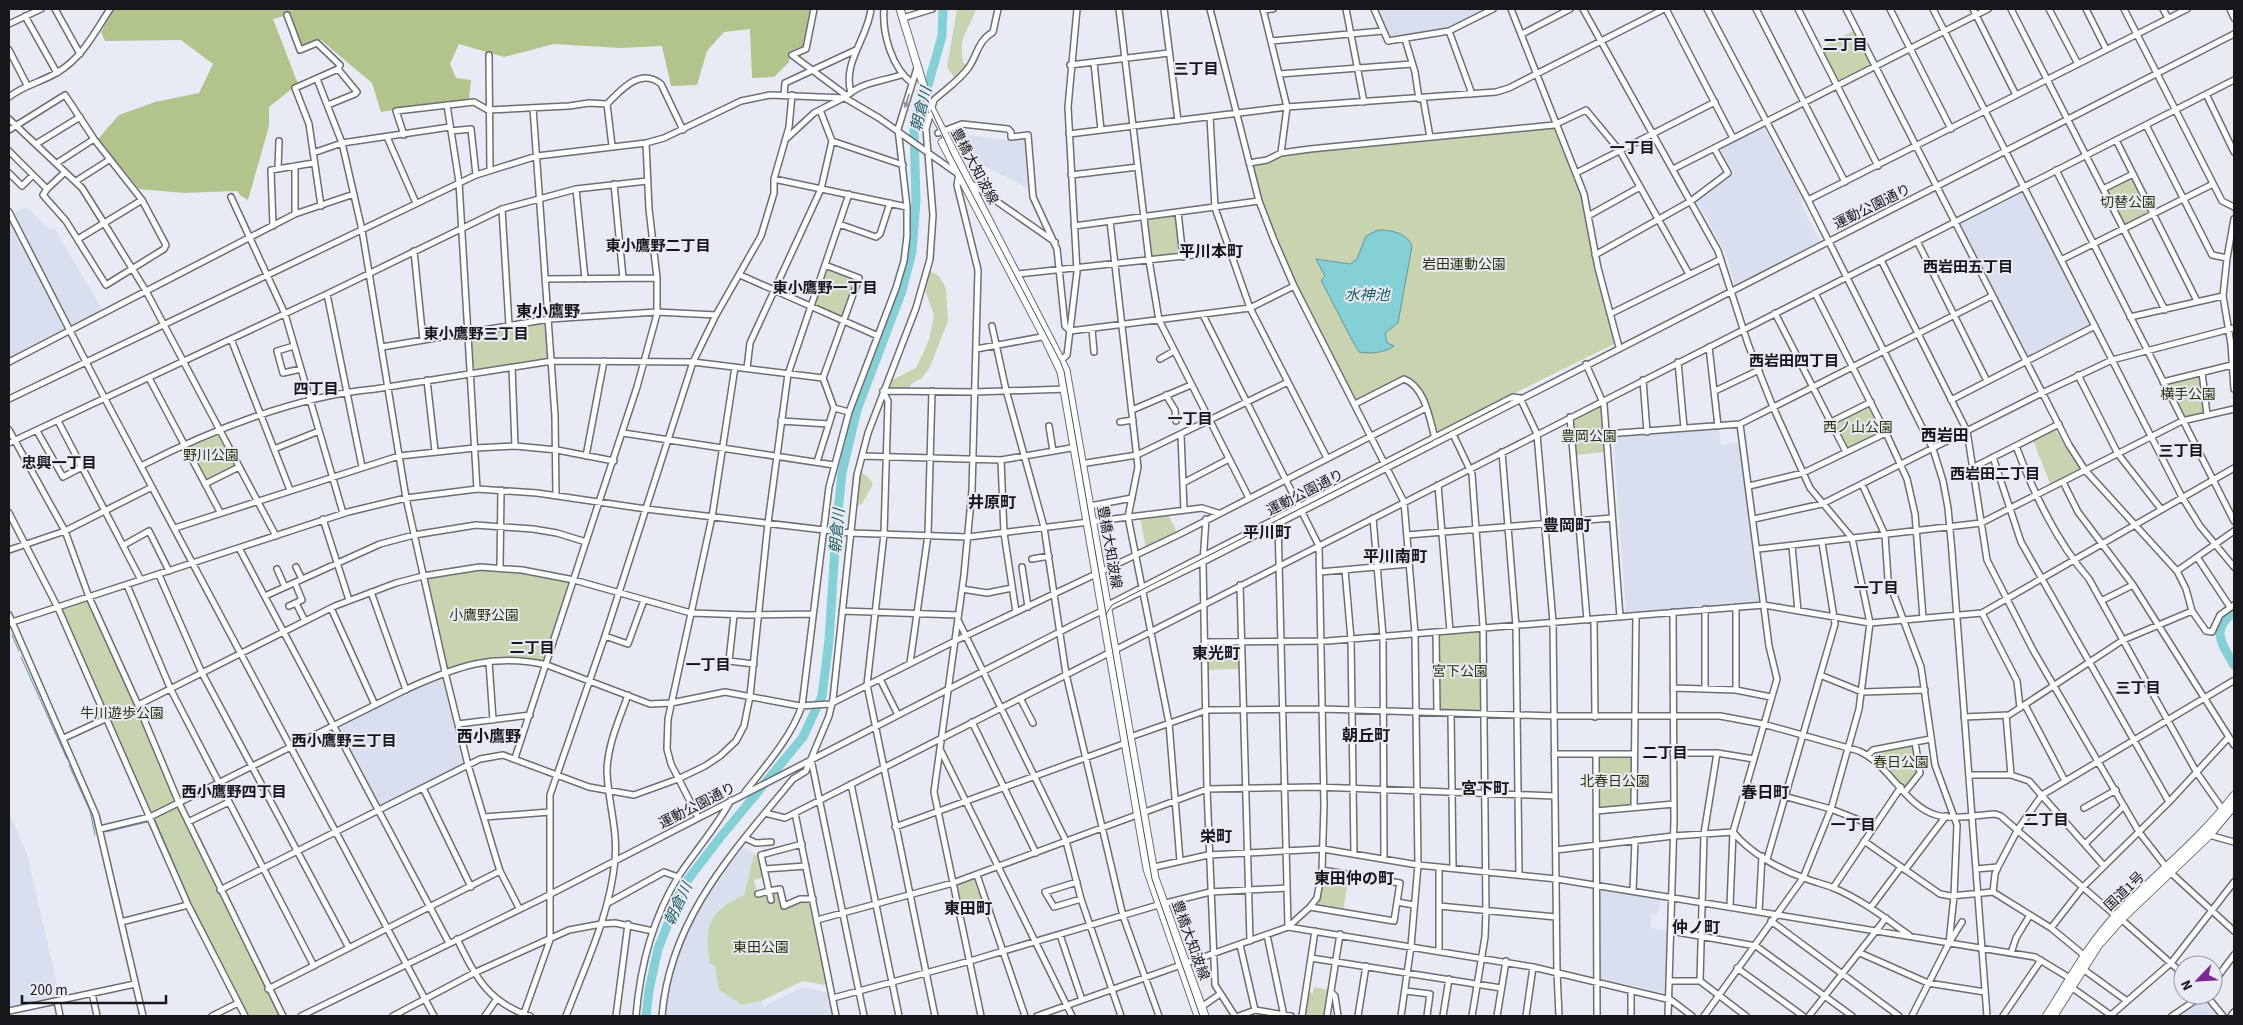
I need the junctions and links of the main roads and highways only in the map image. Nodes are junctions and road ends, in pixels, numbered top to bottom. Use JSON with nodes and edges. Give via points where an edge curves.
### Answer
{"nodes":[{"id":1,"x":900,"y":9,"type":"edge"},
{"id":2,"x":940,"y":132,"type":"junction"},
{"id":3,"x":1047,"y":336,"type":"junction"},
{"id":4,"x":1080,"y":464,"type":"junction"},
{"id":5,"x":1090,"y":521,"type":"junction"},
{"id":6,"x":2234,"y":796,"type":"edge"},
{"id":7,"x":2234,"y":805,"type":"edge"},
{"id":8,"x":2168,"y":870,"type":"junction"},
{"id":9,"x":2118,"y":917,"type":"junction"},
{"id":10,"x":2073,"y":982,"type":"junction"},
{"id":11,"x":1198,"y":1011,"type":"edge"},
{"id":12,"x":1205,"y":1016,"type":"edge"},
{"id":13,"x":2047,"y":1016,"type":"edge"},
{"id":14,"x":2053,"y":1016,"type":"edge"}],
"edges":[{"from":1,"to":2,"type":"main road","name":"豊橋大知波線"},
{"from":2,"to":3,"type":"main road","name":"豊橋大知波線","via":[[959,174]]},
{"from":2,"to":3,"type":"main road","name":"豊橋大知波線","via":[[1018,274]]},
{"from":3,"to":4,"type":"main road","name":"豊橋大知波線","via":[[1060,361]]},
{"from":4,"to":5,"type":"main road","name":"豊橋大知波線"},
{"from":4,"to":5,"type":"main road","name":"豊橋大知波線","via":[[1090,506]]},
{"from":5,"to":11,"type":"main road","name":"豊橋大知波線","via":[[1150,868]]},
{"from":6,"to":8,"type":"highway","name":"国道1号"},
{"from":7,"to":8,"type":"highway","name":"国道1号","via":[[2209,835]]},
{"from":8,"to":9,"type":"highway","name":"国道1号"},
{"from":9,"to":10,"type":"highway","name":"国道1号"},
{"from":9,"to":10,"type":"highway","name":"国道1号","via":[[2084,956]]},
{"from":10,"to":13,"type":"highway","name":"国道1号"},
{"from":10,"to":14,"type":"highway","name":"国道1号"},
{"from":11,"to":12,"type":"main road","name":"豊橋大知波線"}]}
